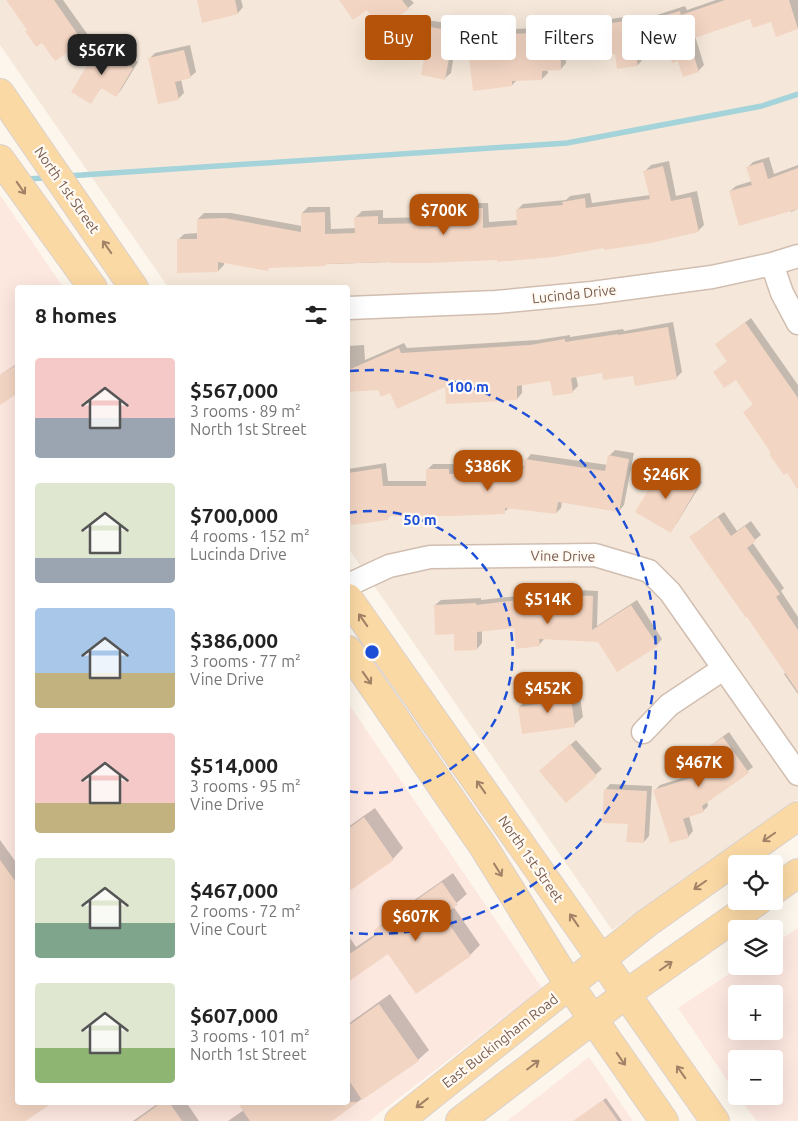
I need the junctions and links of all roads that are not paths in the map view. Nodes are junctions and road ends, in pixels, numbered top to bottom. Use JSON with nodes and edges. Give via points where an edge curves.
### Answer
{"nodes":[{"id":1,"x":0,"y":93,"type":"edge"},
{"id":2,"x":0,"y":109,"type":"edge"},
{"id":3,"x":39,"y":149,"type":"junction"},
{"id":4,"x":0,"y":159,"type":"edge"},
{"id":5,"x":798,"y":256,"type":"edge"},
{"id":6,"x":772,"y":264,"type":"junction"},
{"id":7,"x":90,"y":285,"type":"edge"},
{"id":8,"x":132,"y":285,"type":"edge"},
{"id":9,"x":350,"y":308,"type":"edge"},
{"id":10,"x":798,"y":323,"type":"edge"},
{"id":11,"x":350,"y":584,"type":"edge"},
{"id":12,"x":350,"y":601,"type":"edge"},
{"id":13,"x":350,"y":653,"type":"edge"},
{"id":14,"x":723,"y":669,"type":"junction"},
{"id":15,"x":411,"y":689,"type":"junction"},
{"id":16,"x":386,"y":707,"type":"junction"},
{"id":17,"x":643,"y":732,"type":"dead end"},
{"id":18,"x":798,"y":774,"type":"edge"},
{"id":19,"x":798,"y":816,"type":"edge"},
{"id":20,"x":798,"y":873,"type":"edge"},
{"id":21,"x":783,"y":884,"type":"edge"},
{"id":22,"x":745,"y":910,"type":"edge"},
{"id":23,"x":602,"y":960,"type":"junction"},
{"id":24,"x":570,"y":986,"type":"junction"},
{"id":25,"x":626,"y":994,"type":"junction"},
{"id":26,"x":593,"y":1019,"type":"junction"},
{"id":27,"x":399,"y":1121,"type":"edge"},
{"id":28,"x":460,"y":1121,"type":"edge"},
{"id":29,"x":664,"y":1121,"type":"edge"},
{"id":30,"x":715,"y":1121,"type":"edge"}],
"edges":[{"from":1,"to":3,"type":"main road","name":"North 1st Street"},
{"from":2,"to":3,"type":"main road"},
{"from":8,"to":3,"type":"main road","name":"North 1st Street","one_way":true},
{"from":4,"to":7,"type":"main road","one_way":true},
{"from":5,"to":6,"type":"street","name":"Lucinda Drive"},
{"from":6,"to":9,"type":"street","name":"Lucinda Drive","via":[[712,277],[592,293],[496,302]]},
{"from":6,"to":10,"type":"street","via":[[782,293]]},
{"from":11,"to":14,"type":"street","name":"Vine Drive","via":[[389,566],[430,557],[595,555],[649,571],[670,592]]},
{"from":15,"to":12,"type":"main road","name":"North 1st Street","one_way":true},
{"from":13,"to":16,"type":"main road","one_way":true},
{"from":14,"to":17,"type":"street","via":[[669,705]]},
{"from":14,"to":18,"type":"street","name":"Vine Drive"},
{"from":15,"to":16,"type":"main road"},
{"from":23,"to":15,"type":"main road","name":"North 1st Street","one_way":true},
{"from":16,"to":24,"type":"main road","one_way":true,"via":[[483,846]]},
{"from":19,"to":23,"type":"main road","name":"East Buckingham Road","one_way":true,"via":[[647,923]]},
{"from":20,"to":21,"type":"main road"},
{"from":25,"to":22,"type":"main road","one_way":true},
{"from":23,"to":24,"type":"main road","name":"East Buckingham Road"},
{"from":23,"to":25,"type":"main road","name":"North 1st Street"},
{"from":24,"to":26,"type":"main road"},
{"from":24,"to":27,"type":"main road","name":"East Buckingham Road","one_way":true},
{"from":25,"to":26,"type":"main road"},
{"from":30,"to":25,"type":"main road","name":"North 1st Street","one_way":true},
{"from":28,"to":26,"type":"main road","one_way":true},
{"from":26,"to":29,"type":"main road","one_way":true}]}
